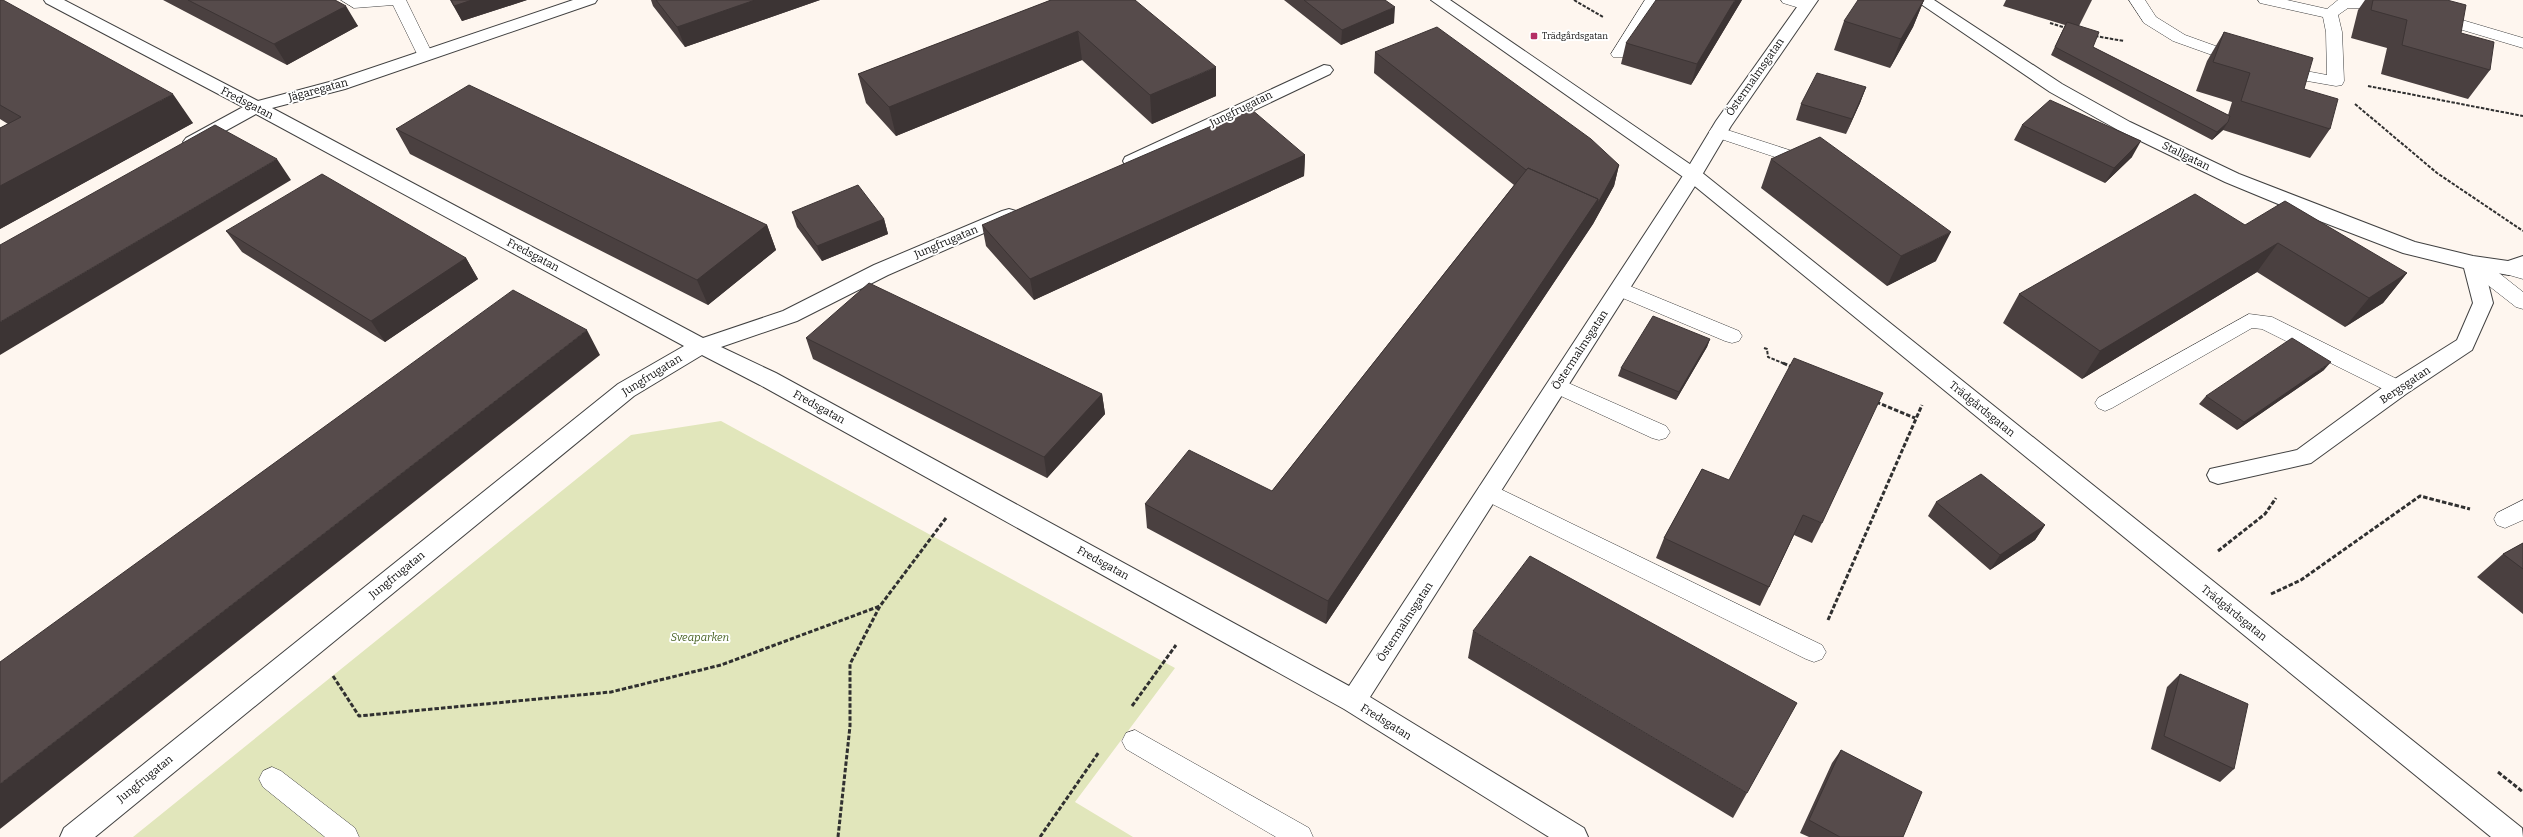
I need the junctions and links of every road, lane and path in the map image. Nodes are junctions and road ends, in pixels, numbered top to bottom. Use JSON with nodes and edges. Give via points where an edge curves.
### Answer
{"nodes":[{"id":1,"x":52,"y":0,"type":"edge"},
{"id":2,"x":348,"y":0,"type":"edge"},
{"id":3,"x":398,"y":0,"type":"edge"},
{"id":4,"x":589,"y":0,"type":"edge"},
{"id":5,"x":1439,"y":0,"type":"edge"},
{"id":6,"x":1653,"y":0,"type":"edge"},
{"id":7,"x":1923,"y":0,"type":"edge"},
{"id":8,"x":2137,"y":0,"type":"edge"},
{"id":9,"x":2266,"y":0,"type":"edge"},
{"id":10,"x":1802,"y":2,"type":"edge"},
{"id":11,"x":2330,"y":14,"type":"junction"},
{"id":12,"x":2050,"y":23,"type":"dead end"},
{"id":13,"x":2071,"y":29,"type":"edge"},
{"id":14,"x":2091,"y":35,"type":"edge"},
{"id":15,"x":2098,"y":37,"type":"edge"},
{"id":16,"x":2523,"y":43,"type":"edge"},
{"id":17,"x":1619,"y":54,"type":"dead end"},
{"id":18,"x":425,"y":55,"type":"junction"},
{"id":19,"x":1324,"y":70,"type":"dead end"},
{"id":20,"x":2336,"y":81,"type":"junction"},
{"id":21,"x":256,"y":106,"type":"junction"},
{"id":22,"x":2523,"y":116,"type":"edge"},
{"id":23,"x":1718,"y":132,"type":"junction"},
{"id":24,"x":180,"y":149,"type":"edge"},
{"id":25,"x":1820,"y":166,"type":"edge"},
{"id":26,"x":1117,"y":168,"type":"edge"},
{"id":27,"x":1693,"y":176,"type":"junction"},
{"id":28,"x":1024,"y":208,"type":"edge"},
{"id":29,"x":2523,"y":231,"type":"edge"},
{"id":30,"x":2473,"y":263,"type":"junction"},
{"id":31,"x":2518,"y":268,"type":"edge"},
{"id":32,"x":1620,"y":289,"type":"junction"},
{"id":33,"x":2523,"y":302,"type":"edge"},
{"id":34,"x":1732,"y":336,"type":"joint"},
{"id":35,"x":701,"y":346,"type":"junction"},
{"id":36,"x":1797,"y":369,"type":"edge"},
{"id":37,"x":1940,"y":375,"type":"junction"},
{"id":38,"x":1557,"y":386,"type":"junction"},
{"id":39,"x":2398,"y":388,"type":"junction"},
{"id":40,"x":1871,"y":400,"type":"edge"},
{"id":41,"x":2105,"y":403,"type":"dead end"},
{"id":42,"x":1915,"y":418,"type":"junction"},
{"id":43,"x":1659,"y":432,"type":"dead end"},
{"id":44,"x":2303,"y":456,"type":"junction"},
{"id":45,"x":2218,"y":474,"type":"dead end"},
{"id":46,"x":968,"y":489,"type":"junction"},
{"id":47,"x":1488,"y":492,"type":"junction"},
{"id":48,"x":2514,"y":514,"type":"edge"},
{"id":49,"x":2216,"y":552,"type":"dead end"},
{"id":50,"x":2270,"y":595,"type":"dead end"},
{"id":51,"x":880,"y":606,"type":"junction"},
{"id":52,"x":309,"y":646,"type":"junction"},
{"id":53,"x":1814,"y":652,"type":"joint"},
{"id":54,"x":1353,"y":701,"type":"junction"},
{"id":55,"x":1135,"y":741,"type":"dead end"},
{"id":56,"x":272,"y":779,"type":"dead end"},
{"id":57,"x":1572,"y":836,"type":"edge"},
{"id":58,"x":74,"y":837,"type":"edge"},
{"id":59,"x":346,"y":837,"type":"edge"},
{"id":60,"x":838,"y":837,"type":"edge"},
{"id":61,"x":1300,"y":837,"type":"edge"},
{"id":62,"x":2512,"y":837,"type":"edge"}],
"edges":[{"from":1,"to":21,"type":"street","name":"Fredsgatan"},
{"from":2,"to":3,"type":"lane","via":[[354,3]]},
{"from":3,"to":18,"type":"lane"},
{"from":4,"to":18,"type":"street","name":"Jägaregatan"},
{"from":5,"to":27,"type":"street","name":"Trädgårdsgatan"},
{"from":6,"to":17,"type":"lane"},
{"from":7,"to":30,"type":"street","name":"Stallgatan","via":[[2056,88],[2124,126],[2232,178],[2410,248]]},
{"from":8,"to":20,"type":"lane","via":[[2150,20],[2179,38],[2221,55],[2259,66]]},
{"from":9,"to":11,"type":"lane"},
{"from":10,"to":23,"type":"street","name":"Östermalmsgatan"},
{"from":11,"to":16,"type":"lane","via":[[2344,3],[2392,4]]},
{"from":11,"to":20,"type":"lane","via":[[2334,32]]},
{"from":12,"to":13,"type":"path"},
{"from":14,"to":15,"type":"path"},
{"from":18,"to":21,"type":"street","name":"Jägaregatan","via":[[339,85]]},
{"from":19,"to":26,"type":"street","name":"Jungfrugatan"},
{"from":20,"to":22,"type":"path"},
{"from":20,"to":29,"type":"path","via":[[2360,110],[2437,173]]},
{"from":21,"to":24,"type":"street","name":"Jägaregatan"},
{"from":21,"to":35,"type":"street","name":"Fredsgatan"},
{"from":23,"to":25,"type":"lane"},
{"from":23,"to":27,"type":"street","name":"Östermalmsgatan"},
{"from":27,"to":32,"type":"street","name":"Östermalmsgatan"},
{"from":27,"to":37,"type":"street","name":"Trädgårdsgatan"},
{"from":28,"to":35,"type":"street","name":"Jungfrugatan","via":[[881,270],[790,316]]},
{"from":30,"to":31,"type":"street"},
{"from":30,"to":33,"type":"lane"},
{"from":30,"to":39,"type":"street","name":"Bergsgatan","via":[[2483,303],[2465,345]]},
{"from":32,"to":34,"type":"lane"},
{"from":32,"to":38,"type":"street","name":"Östermalmsgatan"},
{"from":34,"to":36,"type":"path","via":[[1766,349],[1768,357]]},
{"from":35,"to":46,"type":"street","name":"Fredsgatan","via":[[768,379]]},
{"from":35,"to":52,"type":"street","name":"Jungfrugatan","via":[[626,390]]},
{"from":37,"to":42,"type":"path"},
{"from":37,"to":62,"type":"street","name":"Trädgårdsgatan"},
{"from":38,"to":43,"type":"lane"},
{"from":38,"to":47,"type":"street","name":"Östermalmsgatan"},
{"from":39,"to":41,"type":"lane","via":[[2265,322],[2249,321]]},
{"from":39,"to":44,"type":"street","name":"Bergsgatan"},
{"from":40,"to":42,"type":"path"},
{"from":42,"to":53,"type":"path"},
{"from":44,"to":45,"type":"street","name":"Bergsgatan"},
{"from":44,"to":49,"type":"path","via":[[2265,514]]},
{"from":46,"to":51,"type":"path"},
{"from":46,"to":54,"type":"street","name":"Fredsgatan"},
{"from":47,"to":53,"type":"lane"},
{"from":47,"to":54,"type":"street","name":"Östermalmsgatan"},
{"from":48,"to":50,"type":"path","via":[[2420,496],[2301,580]]},
{"from":51,"to":52,"type":"path","via":[[721,665],[611,692],[358,716],[339,684]]},
{"from":51,"to":60,"type":"path","via":[[850,664],[850,726]]},
{"from":52,"to":58,"type":"street","name":"Jungfrugatan"},
{"from":54,"to":57,"type":"street","name":"Fredsgatan"},
{"from":55,"to":61,"type":"lane"},
{"from":56,"to":59,"type":"lane"}]}
